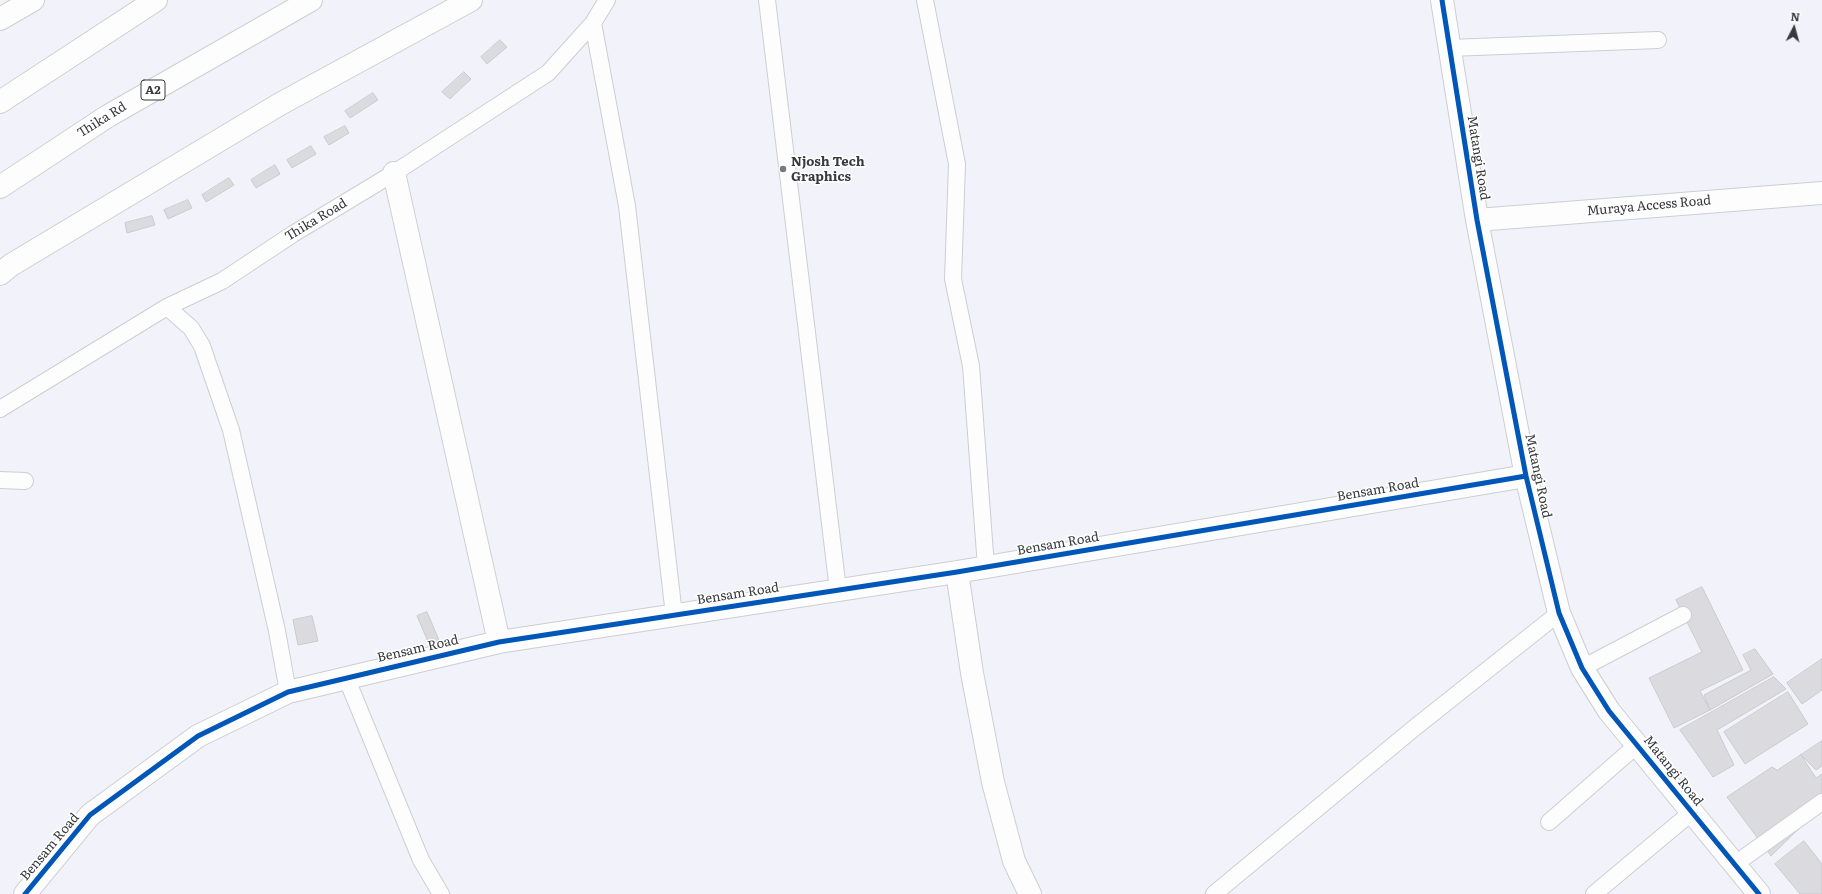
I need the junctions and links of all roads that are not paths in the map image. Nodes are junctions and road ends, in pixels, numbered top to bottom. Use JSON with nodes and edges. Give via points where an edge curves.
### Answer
{"nodes":[{"id":1,"x":33,"y":0,"type":"edge"},
{"id":2,"x":156,"y":0,"type":"edge"},
{"id":3,"x":311,"y":0,"type":"edge"},
{"id":4,"x":471,"y":0,"type":"edge"},
{"id":5,"x":607,"y":0,"type":"edge"},
{"id":6,"x":767,"y":0,"type":"edge"},
{"id":7,"x":925,"y":0,"type":"edge"},
{"id":8,"x":1442,"y":0,"type":"edge"},
{"id":9,"x":0,"y":19,"type":"edge"},
{"id":10,"x":593,"y":23,"type":"junction"},
{"id":11,"x":1658,"y":40,"type":"dead end"},
{"id":12,"x":1450,"y":48,"type":"junction"},
{"id":13,"x":0,"y":102,"type":"edge"},
{"id":14,"x":394,"y":173,"type":"junction"},
{"id":15,"x":0,"y":187,"type":"edge"},
{"id":16,"x":1822,"y":193,"type":"edge"},
{"id":17,"x":1477,"y":220,"type":"junction"},
{"id":18,"x":0,"y":274,"type":"edge"},
{"id":19,"x":167,"y":307,"type":"junction"},
{"id":20,"x":0,"y":409,"type":"edge"},
{"id":21,"x":1526,"y":476,"type":"junction"},
{"id":22,"x":0,"y":480,"type":"edge"},
{"id":23,"x":25,"y":481,"type":"dead end"},
{"id":24,"x":986,"y":567,"type":"junction"},
{"id":25,"x":957,"y":572,"type":"junction"},
{"id":26,"x":838,"y":590,"type":"junction"},
{"id":27,"x":1559,"y":613,"type":"junction"},
{"id":28,"x":674,"y":615,"type":"junction"},
{"id":29,"x":1683,"y":615,"type":"dead end"},
{"id":30,"x":499,"y":642,"type":"junction"},
{"id":31,"x":1582,"y":668,"type":"junction"},
{"id":32,"x":346,"y":678,"type":"junction"},
{"id":33,"x":288,"y":692,"type":"junction"},
{"id":34,"x":1637,"y":745,"type":"junction"},
{"id":35,"x":1822,"y":802,"type":"edge"},
{"id":36,"x":1692,"y":812,"type":"junction"},
{"id":37,"x":1549,"y":822,"type":"dead end"},
{"id":38,"x":1735,"y":864,"type":"junction"},
{"id":39,"x":25,"y":894,"type":"edge"},
{"id":40,"x":442,"y":894,"type":"edge"},
{"id":41,"x":1030,"y":894,"type":"edge"},
{"id":42,"x":1214,"y":894,"type":"edge"},
{"id":43,"x":1594,"y":894,"type":"edge"},
{"id":44,"x":1759,"y":894,"type":"edge"}],
"edges":[{"from":1,"to":9,"type":"main road"},
{"from":2,"to":13,"type":"main road"},
{"from":3,"to":15,"type":"main road","name":"Thika Rd","number":"A2","via":[[108,116]]},
{"from":4,"to":18,"type":"main road","via":[[280,104]]},
{"from":5,"to":10,"type":"lane","name":"Thika Road"},
{"from":6,"to":26,"type":"lane"},
{"from":7,"to":24,"type":"lane","via":[[957,164],[953,279],[971,366]]},
{"from":8,"to":12,"type":"main road","name":"Matangi Road"},
{"from":10,"to":14,"type":"lane","name":"Thika Road","via":[[548,73]]},
{"from":10,"to":28,"type":"lane","via":[[627,206]]},
{"from":11,"to":12,"type":"lane"},
{"from":12,"to":17,"type":"main road","name":"Matangi Road"},
{"from":14,"to":19,"type":"lane","name":"Thika Road","via":[[293,234],[222,281]]},
{"from":14,"to":30,"type":"main road"},
{"from":16,"to":17,"type":"main road","name":"Muraya Access Road"},
{"from":17,"to":21,"type":"main road","name":"Matangi Road"},
{"from":19,"to":20,"type":"lane","name":"Thika Road"},
{"from":19,"to":33,"type":"lane","via":[[191,328],[202,346],[231,430],[277,631]]},
{"from":21,"to":24,"type":"main road","name":"Bensam Road"},
{"from":21,"to":27,"type":"main road","name":"Matangi Road"},
{"from":22,"to":23,"type":"lane"},
{"from":24,"to":25,"type":"main road","name":"Bensam Road"},
{"from":25,"to":26,"type":"main road","name":"Bensam Road"},
{"from":25,"to":41,"type":"main road","via":[[972,673],[993,782],[1014,861]]},
{"from":26,"to":28,"type":"main road","name":"Bensam Road"},
{"from":27,"to":31,"type":"main road","name":"Matangi Road"},
{"from":27,"to":42,"type":"lane","via":[[1413,729]]},
{"from":28,"to":30,"type":"main road","name":"Bensam Road"},
{"from":29,"to":31,"type":"lane"},
{"from":30,"to":32,"type":"main road","name":"Bensam Road"},
{"from":31,"to":34,"type":"main road","name":"Matangi Road","via":[[1609,711]]},
{"from":32,"to":33,"type":"main road","name":"Bensam Road"},
{"from":32,"to":40,"type":"lane","via":[[421,860]]},
{"from":33,"to":39,"type":"main road","name":"Bensam Road","via":[[198,736],[90,815]]},
{"from":34,"to":36,"type":"main road","name":"Matangi Road"},
{"from":34,"to":37,"type":"lane"},
{"from":35,"to":38,"type":"lane"},
{"from":36,"to":38,"type":"main road","name":"Matangi Road"},
{"from":36,"to":43,"type":"lane"},
{"from":38,"to":44,"type":"main road","name":"Matangi Road"}]}
